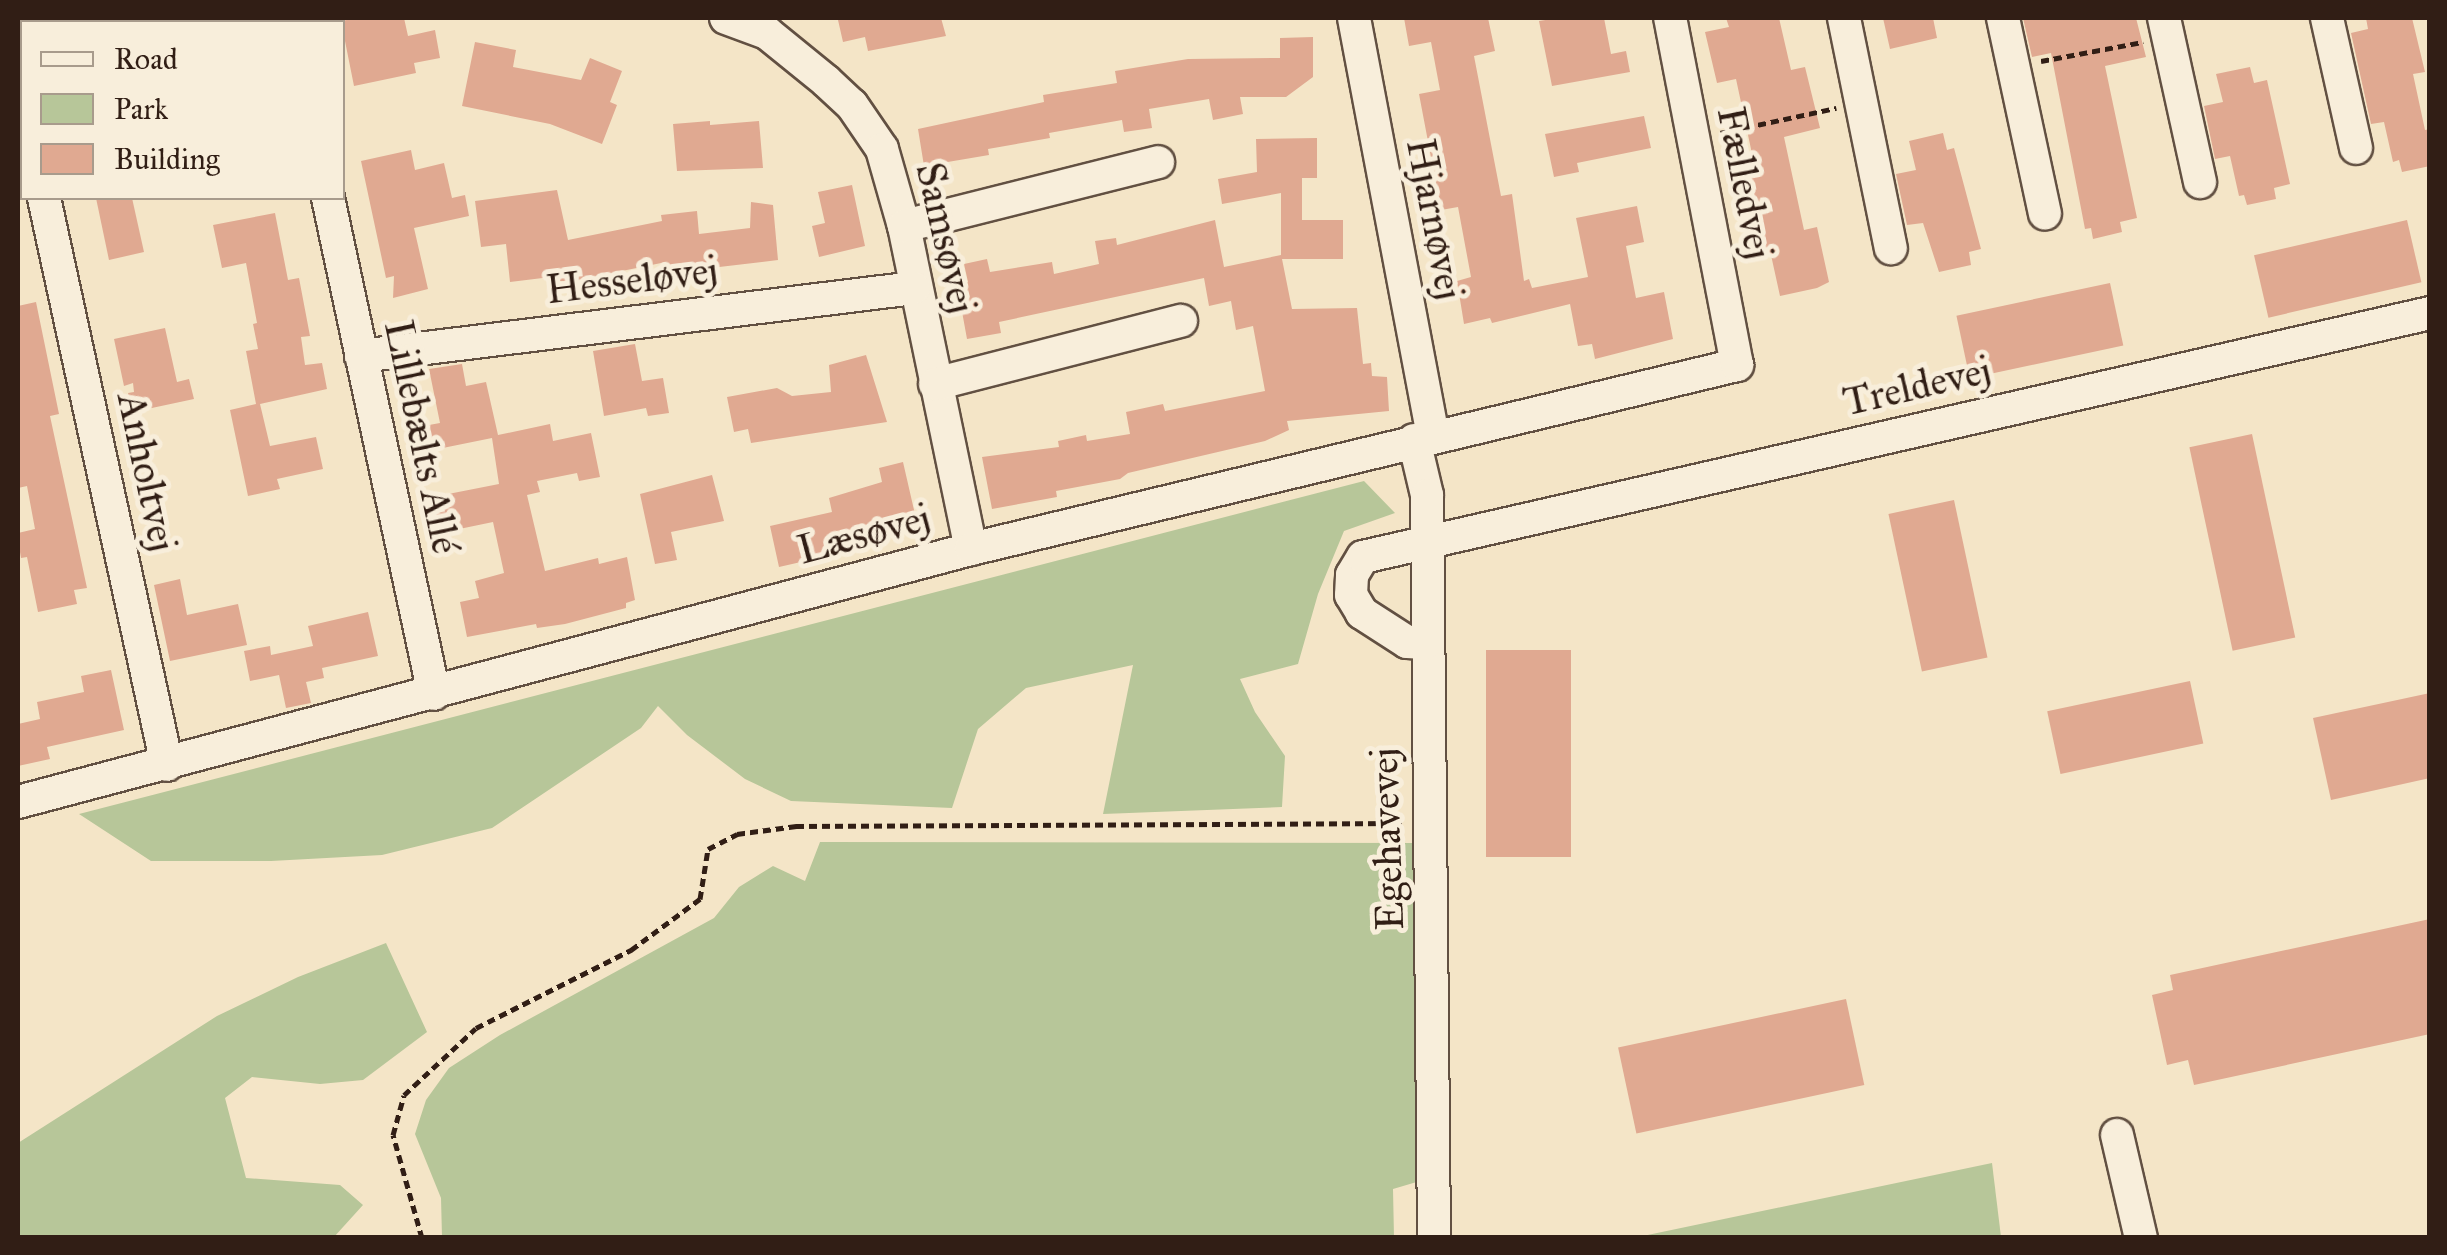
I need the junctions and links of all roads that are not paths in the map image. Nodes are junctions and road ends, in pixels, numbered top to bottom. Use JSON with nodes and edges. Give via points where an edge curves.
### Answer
{"nodes":[{"id":1,"x":726,"y":18,"type":"edge"},
{"id":2,"x":1354,"y":18,"type":"edge"},
{"id":3,"x":1670,"y":18,"type":"edge"},
{"id":4,"x":1844,"y":18,"type":"edge"},
{"id":5,"x":2003,"y":18,"type":"edge"},
{"id":6,"x":2328,"y":18,"type":"edge"},
{"id":7,"x":2166,"y":27,"type":"edge"},
{"id":8,"x":2356,"y":148,"type":"dead end"},
{"id":9,"x":1158,"y":162,"type":"dead end"},
{"id":10,"x":2200,"y":182,"type":"dead end"},
{"id":11,"x":44,"y":200,"type":"edge"},
{"id":12,"x":328,"y":200,"type":"edge"},
{"id":13,"x":2045,"y":214,"type":"dead end"},
{"id":14,"x":904,"y":226,"type":"junction"},
{"id":15,"x":1891,"y":248,"type":"dead end"},
{"id":16,"x":914,"y":288,"type":"junction"},
{"id":17,"x":2430,"y":314,"type":"edge"},
{"id":18,"x":1181,"y":321,"type":"dead end"},
{"id":19,"x":361,"y":356,"type":"junction"},
{"id":20,"x":1737,"y":365,"type":"joint"},
{"id":21,"x":935,"y":384,"type":"junction"},
{"id":22,"x":1424,"y":438,"type":"junction"},
{"id":23,"x":1425,"y":544,"type":"junction"},
{"id":24,"x":971,"y":549,"type":"junction"},
{"id":25,"x":1425,"y":643,"type":"junction"},
{"id":26,"x":434,"y":694,"type":"junction"},
{"id":27,"x":167,"y":764,"type":"junction"},
{"id":28,"x":18,"y":802,"type":"edge"},
{"id":29,"x":2118,"y":1135,"type":"dead end"},
{"id":30,"x":1434,"y":1238,"type":"edge"},
{"id":31,"x":2141,"y":1238,"type":"edge"}],
"edges":[{"from":1,"to":14,"type":"street","name":"Samsøvej","via":[[767,34],[852,105],[882,149]]},
{"from":2,"to":22,"type":"street","name":"Hjarnøvej"},
{"from":3,"to":20,"type":"street","name":"Fælledvej"},
{"from":4,"to":15,"type":"street"},
{"from":5,"to":13,"type":"street"},
{"from":6,"to":8,"type":"street"},
{"from":7,"to":10,"type":"street"},
{"from":9,"to":14,"type":"street"},
{"from":11,"to":27,"type":"street","name":"Anholtvej"},
{"from":12,"to":19,"type":"street","name":"Lillebælts Allé"},
{"from":14,"to":16,"type":"street","name":"Samsøvej"},
{"from":16,"to":19,"type":"street","name":"Hesseløvej"},
{"from":16,"to":21,"type":"street","name":"Samsøvej"},
{"from":17,"to":23,"type":"street","name":"Treldevej"},
{"from":18,"to":21,"type":"street"},
{"from":19,"to":26,"type":"street","name":"Lillebælts Allé"},
{"from":20,"to":22,"type":"street","name":"Læsøvej"},
{"from":21,"to":24,"type":"street","name":"Samsøvej"},
{"from":22,"to":23,"type":"street","name":"Egehavevej"},
{"from":22,"to":24,"type":"street","name":"Læsøvej"},
{"from":23,"to":25,"type":"street","name":"Egehavevej"},
{"from":23,"to":25,"type":"street","name":"Treldevej","via":[[1363,557],[1352,575],[1351,595],[1382,628]]},
{"from":24,"to":26,"type":"street","name":"Læsøvej"},
{"from":25,"to":30,"type":"street","name":"Egehavevej"},
{"from":26,"to":27,"type":"street","name":"Læsøvej"},
{"from":27,"to":28,"type":"street","name":"Læsøvej"},
{"from":29,"to":31,"type":"street"}]}
